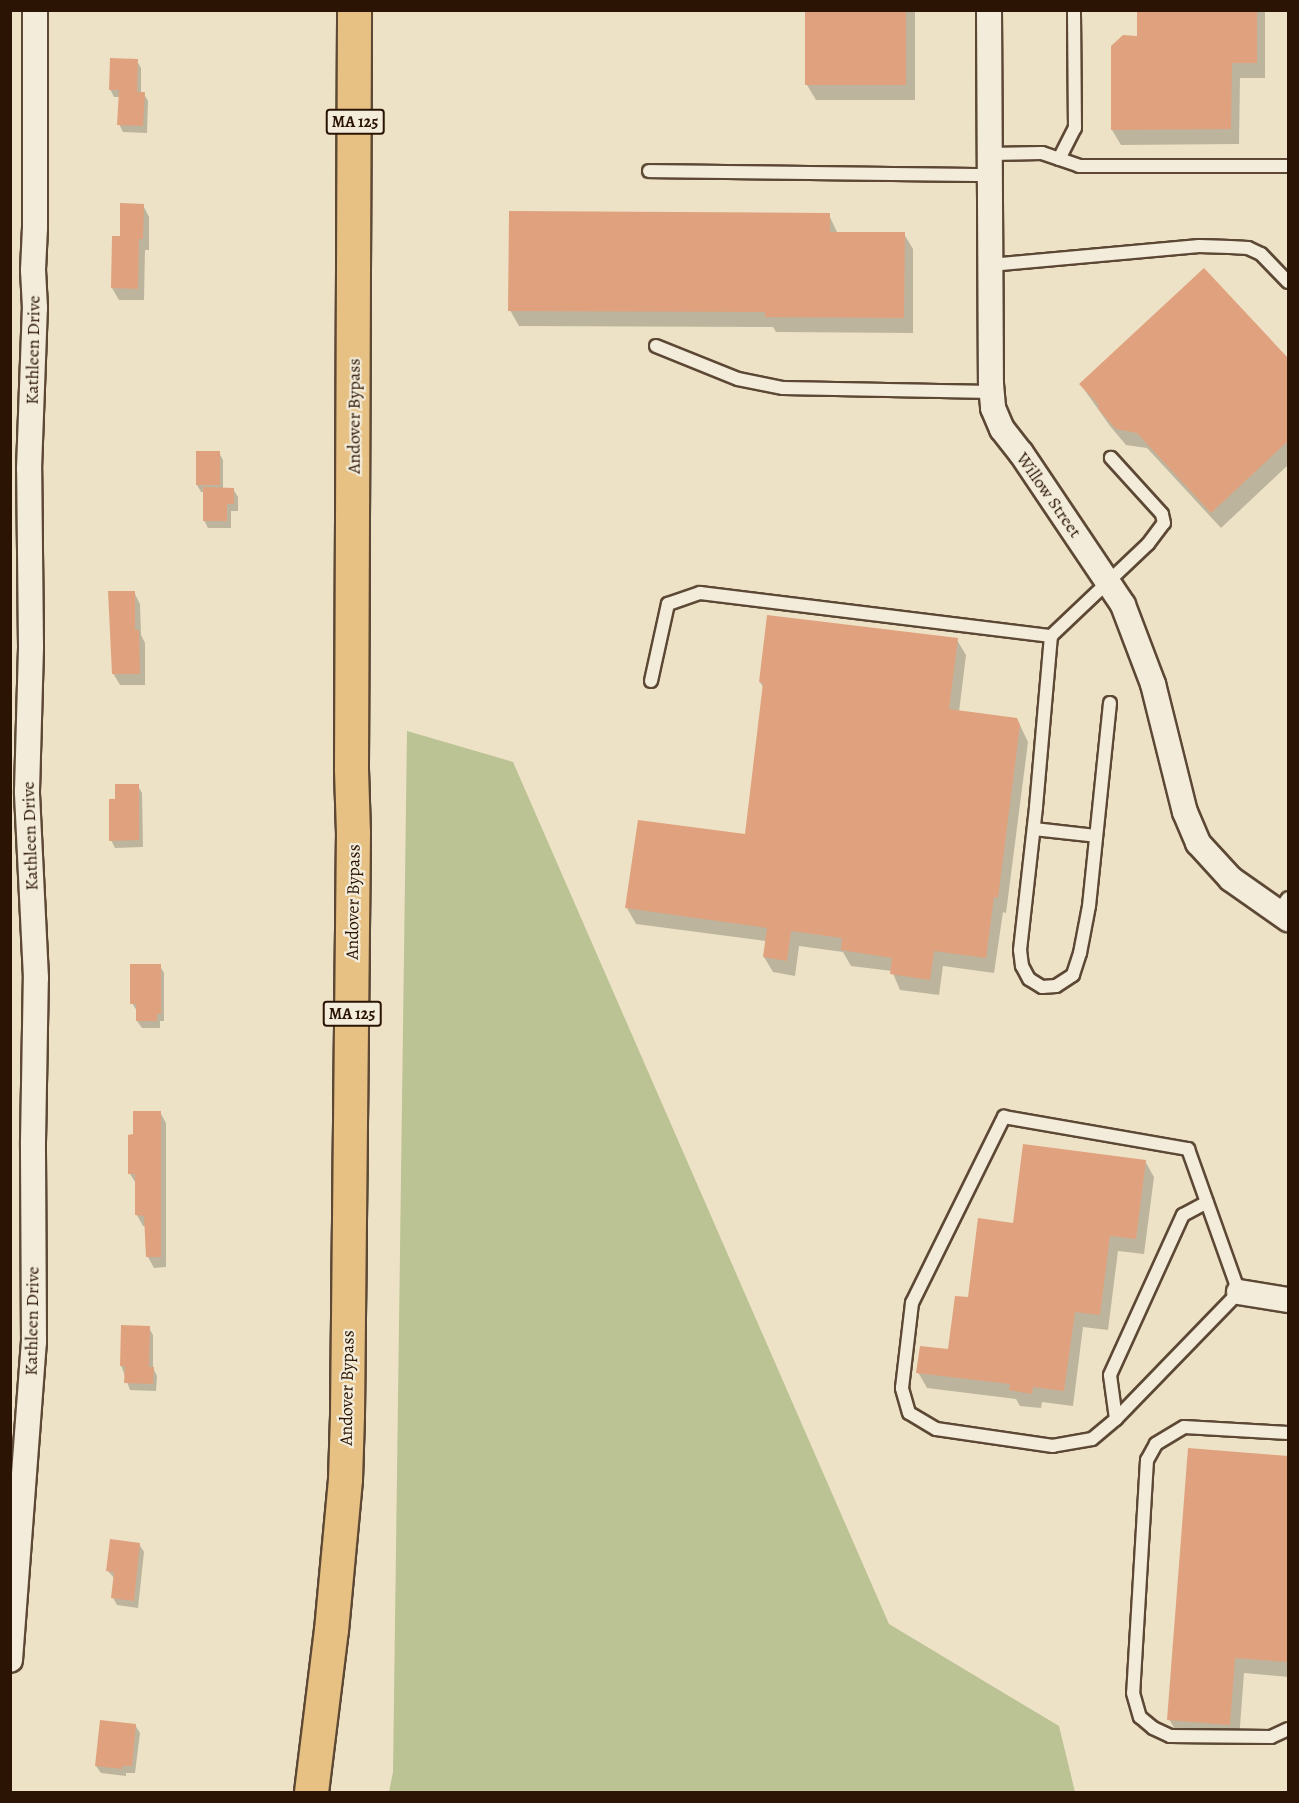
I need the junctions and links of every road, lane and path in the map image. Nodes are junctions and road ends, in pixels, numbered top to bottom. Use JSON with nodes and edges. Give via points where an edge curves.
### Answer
{"nodes":[{"id":1,"x":35,"y":10,"type":"edge"},
{"id":2,"x":354,"y":10,"type":"edge"},
{"id":3,"x":989,"y":10,"type":"edge"},
{"id":4,"x":1074,"y":10,"type":"edge"},
{"id":5,"x":1059,"y":159,"type":"junction"},
{"id":6,"x":990,"y":164,"type":"junction"},
{"id":7,"x":1288,"y":166,"type":"edge"},
{"id":8,"x":649,"y":171,"type":"dead end"},
{"id":9,"x":990,"y":265,"type":"junction"},
{"id":10,"x":1288,"y":282,"type":"edge"},
{"id":11,"x":656,"y":346,"type":"dead end"},
{"id":12,"x":992,"y":392,"type":"junction"},
{"id":13,"x":1111,"y":458,"type":"dead end"},
{"id":14,"x":1108,"y":581,"type":"junction"},
{"id":15,"x":1052,"y":636,"type":"junction"},
{"id":16,"x":651,"y":681,"type":"dead end"},
{"id":17,"x":1110,"y":703,"type":"dead end"},
{"id":18,"x":1034,"y":829,"type":"junction"},
{"id":19,"x":1096,"y":836,"type":"junction"},
{"id":20,"x":1285,"y":910,"type":"edge"},
{"id":21,"x":1207,"y":1202,"type":"junction"},
{"id":22,"x":1239,"y":1292,"type":"junction"},
{"id":23,"x":1288,"y":1300,"type":"edge"},
{"id":24,"x":1116,"y":1419,"type":"junction"},
{"id":25,"x":1288,"y":1433,"type":"edge"},
{"id":26,"x":18,"y":1464,"type":"edge"},
{"id":27,"x":10,"y":1660,"type":"edge"},
{"id":28,"x":1288,"y":1729,"type":"edge"},
{"id":29,"x":311,"y":1792,"type":"edge"}],
"edges":[{"from":1,"to":26,"type":"street","name":"Kathleen Drive","via":[[35,308],[29,469],[31,646],[27,791],[36,978],[34,1342]]},
{"from":2,"to":29,"type":"main road","name":"Andover Bypass","number":"MA 125","via":[[353,845],[347,1414],[331,1630]]},
{"from":3,"to":6,"type":"street","name":"Willow Street"},
{"from":4,"to":5,"type":"lane","via":[[1075,128]]},
{"from":5,"to":6,"type":"lane","via":[[1042,153]]},
{"from":5,"to":7,"type":"lane","via":[[1079,166]]},
{"from":6,"to":8,"type":"lane"},
{"from":6,"to":9,"type":"street","name":"Willow Street"},
{"from":9,"to":10,"type":"lane","via":[[1199,246],[1239,247],[1261,254]]},
{"from":9,"to":12,"type":"street","name":"Willow Street"},
{"from":11,"to":12,"type":"lane","via":[[738,379],[783,388]]},
{"from":12,"to":14,"type":"street","name":"Willow Street","via":[[993,408],[1002,429]]},
{"from":13,"to":14,"type":"lane","via":[[1162,514],[1164,524]]},
{"from":14,"to":15,"type":"lane"},
{"from":14,"to":20,"type":"street","name":"Willow Street","via":[[1123,606],[1153,684],[1185,812],[1198,843],[1232,879]]},
{"from":15,"to":16,"type":"lane","via":[[700,593],[668,604]]},
{"from":15,"to":18,"type":"lane"},
{"from":17,"to":19,"type":"lane"},
{"from":18,"to":19,"type":"lane"},
{"from":18,"to":19,"type":"lane","via":[[1020,950],[1029,979],[1042,987],[1056,986],[1073,975],[1089,906]]},
{"from":21,"to":22,"type":"lane"},
{"from":21,"to":24,"type":"lane","via":[[1183,1215],[1110,1375]]},
{"from":21,"to":24,"type":"lane","via":[[1188,1149],[1004,1118],[912,1303],[902,1388],[909,1413],[936,1429],[1053,1446],[1092,1440]]},
{"from":22,"to":23,"type":"street"},
{"from":22,"to":24,"type":"lane"},
{"from":25,"to":28,"type":"lane","via":[[1184,1427],[1156,1444],[1147,1460],[1133,1693],[1140,1717],[1170,1736],[1272,1737]]},
{"from":26,"to":27,"type":"street","name":"Kathleen Drive"}]}
